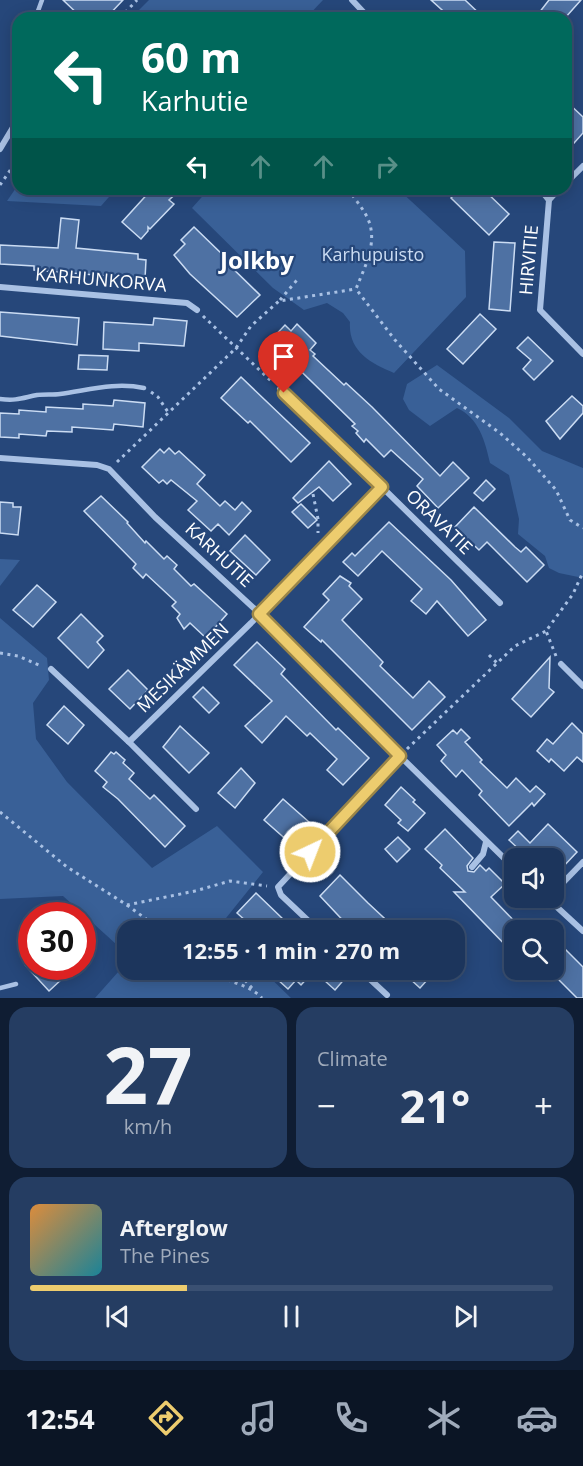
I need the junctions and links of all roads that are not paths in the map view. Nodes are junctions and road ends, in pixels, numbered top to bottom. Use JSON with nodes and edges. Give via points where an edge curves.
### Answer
{"nodes":[{"id":1,"x":351,"y":0,"type":"edge"},
{"id":2,"x":363,"y":12,"type":"edge"},
{"id":3,"x":12,"y":129,"type":"edge"},
{"id":4,"x":0,"y":149,"type":"edge"},
{"id":5,"x":583,"y":166,"type":"edge"},
{"id":6,"x":572,"y":177,"type":"edge"},
{"id":7,"x":545,"y":195,"type":"edge"},
{"id":8,"x":554,"y":195,"type":"edge"},
{"id":9,"x":549,"y":200,"type":"junction"},
{"id":10,"x":0,"y":287,"type":"edge"},
{"id":11,"x":198,"y":310,"type":"road end"},
{"id":12,"x":583,"y":354,"type":"edge"},
{"id":13,"x":144,"y":388,"type":"road end"},
{"id":14,"x":280,"y":389,"type":"road end"},
{"id":15,"x":0,"y":399,"type":"edge"},
{"id":16,"x":0,"y":458,"type":"edge"},
{"id":17,"x":382,"y":487,"type":"junction"},
{"id":18,"x":500,"y":603,"type":"dead end"},
{"id":19,"x":259,"y":614,"type":"junction"},
{"id":20,"x":561,"y":664,"type":"road end"},
{"id":21,"x":51,"y":669,"type":"road end"},
{"id":22,"x":583,"y":686,"type":"edge"},
{"id":23,"x":129,"y":742,"type":"junction"},
{"id":24,"x":400,"y":756,"type":"junction"},
{"id":25,"x":196,"y":809,"type":"dead end"},
{"id":26,"x":486,"y":842,"type":"junction"},
{"id":27,"x":504,"y":859,"type":"edge"},
{"id":28,"x":583,"y":862,"type":"edge"},
{"id":29,"x":472,"y":867,"type":"dead end"},
{"id":30,"x":564,"y":882,"type":"edge"},
{"id":31,"x":559,"y":908,"type":"edge"},
{"id":32,"x":307,"y":920,"type":"edge"},
{"id":33,"x":583,"y":931,"type":"edge"},
{"id":34,"x":371,"y":980,"type":"edge"},
{"id":35,"x":16,"y":984,"type":"dead end"},
{"id":36,"x":0,"y":988,"type":"edge"},
{"id":37,"x":387,"y":995,"type":"dead end"}],
"edges":[{"from":1,"to":2,"type":"street"},
{"from":3,"to":4,"type":"street"},
{"from":5,"to":6,"type":"street"},
{"from":7,"to":9,"type":"street"},
{"from":8,"to":9,"type":"street"},
{"from":9,"to":12,"type":"street","name":"HIRVITIE","via":[[540,310]]},
{"from":10,"to":11,"type":"street","name":"KARHUNKORVA","via":[[187,303]]},
{"from":13,"to":15,"type":"lane","via":[[97,387],[19,400]]},
{"from":14,"to":17,"type":"street","name":"ORAVATIE"},
{"from":16,"to":19,"type":"street","name":"KARHUTIE","via":[[109,469]]},
{"from":17,"to":18,"type":"street","name":"ORAVATIE"},
{"from":17,"to":19,"type":"street","name":"MESIKÄMMEN"},
{"from":19,"to":23,"type":"street","name":"MESIKÄMMEN"},
{"from":19,"to":24,"type":"street","name":"KARHUTIE"},
{"from":20,"to":22,"type":"street"},
{"from":21,"to":23,"type":"street"},
{"from":23,"to":25,"type":"street"},
{"from":24,"to":26,"type":"street","name":"KARHUTIE"},
{"from":24,"to":32,"type":"street","via":[[278,887],[281,895]]},
{"from":26,"to":27,"type":"street","name":"KARHUTIE"},
{"from":26,"to":29,"type":"street","via":[[483,854]]},
{"from":28,"to":30,"type":"street"},
{"from":31,"to":33,"type":"street"},
{"from":34,"to":37,"type":"street"},
{"from":35,"to":36,"type":"lane"}]}
